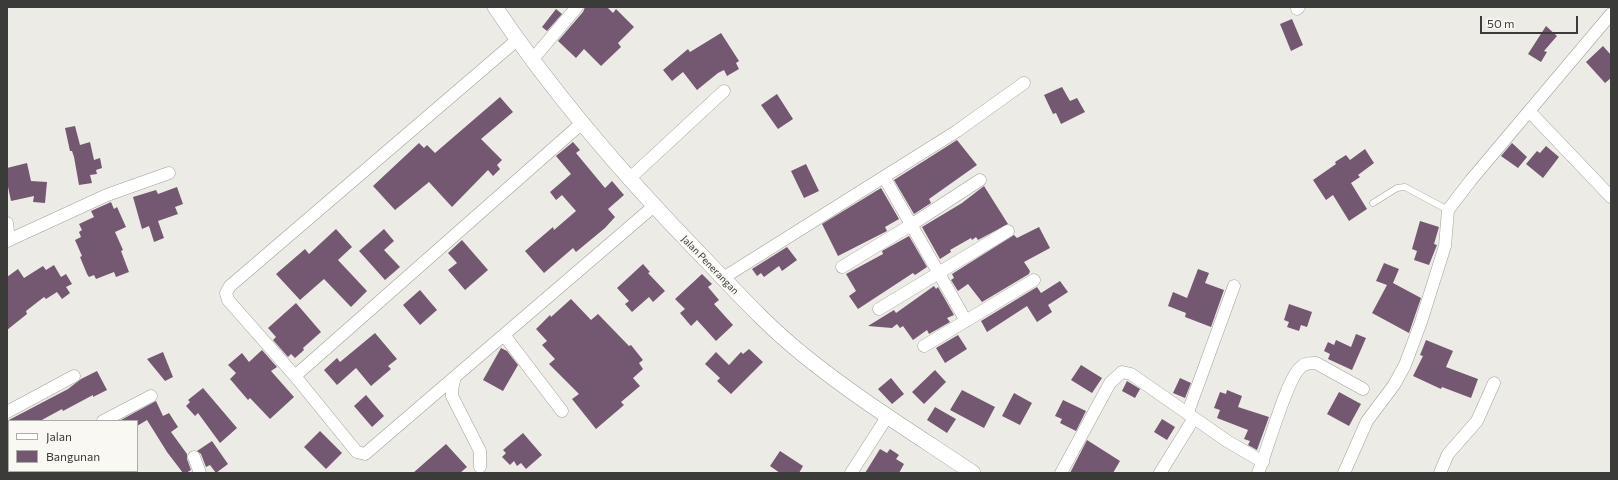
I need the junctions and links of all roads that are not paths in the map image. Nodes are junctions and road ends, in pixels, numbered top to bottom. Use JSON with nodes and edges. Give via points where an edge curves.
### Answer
{"nodes":[{"id":1,"x":495,"y":7,"type":"edge"},
{"id":2,"x":577,"y":7,"type":"edge"},
{"id":3,"x":1611,"y":14,"type":"edge"},
{"id":4,"x":517,"y":40,"type":"junction"},
{"id":5,"x":532,"y":60,"type":"junction"},
{"id":6,"x":1024,"y":83,"type":"dead end"},
{"id":7,"x":724,"y":91,"type":"dead end"},
{"id":8,"x":1529,"y":111,"type":"junction"},
{"id":9,"x":582,"y":123,"type":"junction"},
{"id":10,"x":169,"y":173,"type":"dead end"},
{"id":11,"x":884,"y":177,"type":"junction"},
{"id":12,"x":629,"y":179,"type":"junction"},
{"id":13,"x":980,"y":180,"type":"dead end"},
{"id":14,"x":1611,"y":197,"type":"edge"},
{"id":15,"x":1373,"y":203,"type":"dead end"},
{"id":16,"x":654,"y":206,"type":"junction"},
{"id":17,"x":1448,"y":210,"type":"junction"},
{"id":18,"x":7,"y":223,"type":"edge"},
{"id":19,"x":911,"y":225,"type":"junction"},
{"id":20,"x":1008,"y":231,"type":"dead end"},
{"id":21,"x":8,"y":241,"type":"edge"},
{"id":22,"x":842,"y":267,"type":"dead end"},
{"id":23,"x":940,"y":273,"type":"junction"},
{"id":24,"x":723,"y":278,"type":"junction"},
{"id":25,"x":1034,"y":280,"type":"dead end"},
{"id":26,"x":1234,"y":286,"type":"dead end"},
{"id":27,"x":879,"y":308,"type":"dead end"},
{"id":28,"x":966,"y":320,"type":"junction"},
{"id":29,"x":504,"y":335,"type":"junction"},
{"id":30,"x":924,"y":346,"type":"dead end"},
{"id":31,"x":74,"y":376,"type":"dead end"},
{"id":32,"x":295,"y":376,"type":"junction"},
{"id":33,"x":455,"y":378,"type":"junction"},
{"id":34,"x":1494,"y":383,"type":"dead end"},
{"id":35,"x":1363,"y":389,"type":"dead end"},
{"id":36,"x":151,"y":396,"type":"dead end"},
{"id":37,"x":562,"y":411,"type":"dead end"},
{"id":38,"x":7,"y":412,"type":"edge"},
{"id":39,"x":1191,"y":415,"type":"junction"},
{"id":40,"x":887,"y":418,"type":"junction"},
{"id":41,"x":105,"y":420,"type":"edge"},
{"id":42,"x":194,"y":457,"type":"dead end"},
{"id":43,"x":480,"y":467,"type":"dead end"},
{"id":44,"x":1261,"y":467,"type":"edge"},
{"id":45,"x":200,"y":473,"type":"edge"},
{"id":46,"x":851,"y":473,"type":"edge"},
{"id":47,"x":974,"y":473,"type":"edge"},
{"id":48,"x":1060,"y":473,"type":"edge"},
{"id":49,"x":1160,"y":473,"type":"edge"},
{"id":50,"x":1344,"y":473,"type":"edge"},
{"id":51,"x":1440,"y":473,"type":"edge"}],
"edges":[{"from":1,"to":4,"type":"street","name":"Jalan Penerangan"},
{"from":2,"to":5,"type":"street"},
{"from":3,"to":8,"type":"street"},
{"from":4,"to":5,"type":"street","name":"Jalan Penerangan"},
{"from":4,"to":32,"type":"street","via":[[227,290],[228,300]]},
{"from":5,"to":9,"type":"street","name":"Jalan Penerangan"},
{"from":6,"to":11,"type":"street","via":[[958,131]]},
{"from":7,"to":12,"type":"street"},
{"from":8,"to":14,"type":"street"},
{"from":8,"to":17,"type":"street"},
{"from":9,"to":12,"type":"street","name":"Jalan Penerangan"},
{"from":9,"to":32,"type":"street"},
{"from":10,"to":21,"type":"street","via":[[107,195]]},
{"from":11,"to":19,"type":"street"},
{"from":11,"to":24,"type":"street"},
{"from":12,"to":16,"type":"street","name":"Jalan Penerangan"},
{"from":13,"to":19,"type":"street"},
{"from":15,"to":17,"type":"lane","via":[[1397,188],[1408,187]]},
{"from":16,"to":24,"type":"street","name":"Jalan Penerangan"},
{"from":16,"to":29,"type":"street"},
{"from":17,"to":50,"type":"street","via":[[1445,246],[1421,322],[1404,365],[1394,385],[1367,421]]},
{"from":18,"to":21,"type":"street"},
{"from":19,"to":22,"type":"street"},
{"from":19,"to":23,"type":"street"},
{"from":20,"to":23,"type":"street"},
{"from":23,"to":27,"type":"street"},
{"from":23,"to":28,"type":"street"},
{"from":24,"to":40,"type":"street","name":"Jalan Penerangan","via":[[755,312],[793,346]]},
{"from":25,"to":28,"type":"street"},
{"from":26,"to":39,"type":"street"},
{"from":28,"to":30,"type":"street"},
{"from":29,"to":33,"type":"street"},
{"from":29,"to":37,"type":"street"},
{"from":31,"to":38,"type":"street"},
{"from":32,"to":33,"type":"street","via":[[350,445],[357,452],[365,454]]},
{"from":33,"to":43,"type":"street","via":[[452,396],[480,451]]},
{"from":34,"to":51,"type":"street","via":[[1477,421],[1448,454]]},
{"from":35,"to":44,"type":"street","via":[[1316,363],[1300,367],[1289,387]]},
{"from":36,"to":41,"type":"street"},
{"from":39,"to":44,"type":"street"},
{"from":39,"to":48,"type":"street","via":[[1131,374],[1122,372],[1110,383]]},
{"from":39,"to":49,"type":"street"},
{"from":40,"to":46,"type":"street"},
{"from":40,"to":47,"type":"street","name":"Jalan Penerangan"},
{"from":42,"to":45,"type":"street"}]}
